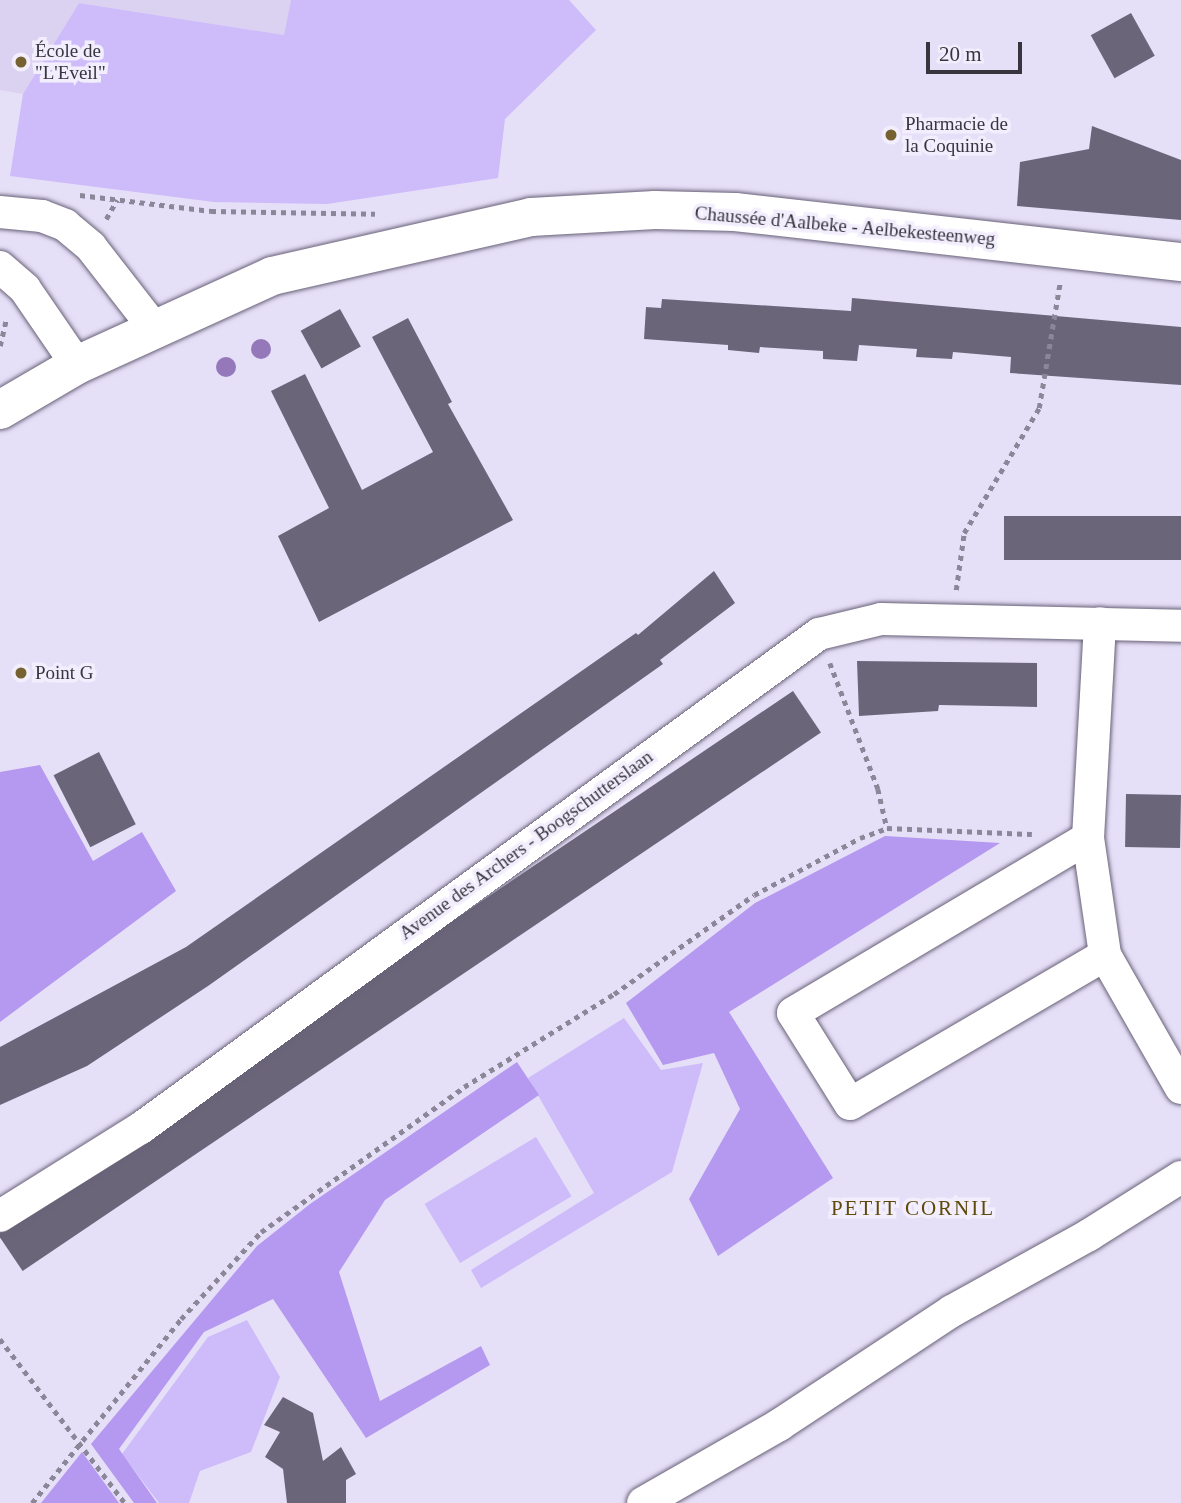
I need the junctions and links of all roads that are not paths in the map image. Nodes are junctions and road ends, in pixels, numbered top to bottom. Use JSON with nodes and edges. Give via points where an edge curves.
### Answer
{"nodes":[{"id":1,"x":0,"y":212,"type":"edge"},
{"id":2,"x":1181,"y":262,"type":"edge"},
{"id":3,"x":0,"y":267,"type":"edge"},
{"id":4,"x":154,"y":328,"type":"junction"},
{"id":5,"x":77,"y":365,"type":"junction"},
{"id":6,"x":0,"y":410,"type":"edge"},
{"id":7,"x":1100,"y":623,"type":"junction"},
{"id":8,"x":1181,"y":626,"type":"edge"},
{"id":9,"x":1088,"y":838,"type":"junction"},
{"id":10,"x":1105,"y":955,"type":"junction"},
{"id":11,"x":1181,"y":1088,"type":"edge"},
{"id":12,"x":1181,"y":1177,"type":"edge"},
{"id":13,"x":0,"y":1216,"type":"edge"},
{"id":14,"x":643,"y":1503,"type":"edge"}],
"edges":[{"from":1,"to":4,"type":"street","via":[[42,216],[65,225],[91,247]]},
{"from":2,"to":4,"type":"main road","name":"Chaussée d'Aalbeke - Aelbekesteenweg","via":[[735,212],[655,210],[531,217],[272,276]]},
{"from":3,"to":5,"type":"street","via":[[25,289]]},
{"from":4,"to":5,"type":"main road","name":"Chaussée d'Aalbeke - Aelbekesteenweg"},
{"from":5,"to":6,"type":"main road","name":"Chaussée d'Aalbeke - Aelbekesteenweg"},
{"from":7,"to":8,"type":"street","name":"Avenue des Archers - Boogschutterslaan"},
{"from":7,"to":9,"type":"street"},
{"from":7,"to":13,"type":"street","name":"Avenue des Archers - Boogschutterslaan","via":[[881,619],[819,634],[132,1135]]},
{"from":9,"to":10,"type":"street"},
{"from":9,"to":10,"type":"street","via":[[793,1013],[850,1104]]},
{"from":10,"to":11,"type":"street"},
{"from":12,"to":14,"type":"street","via":[[952,1311],[779,1425]]}]}
